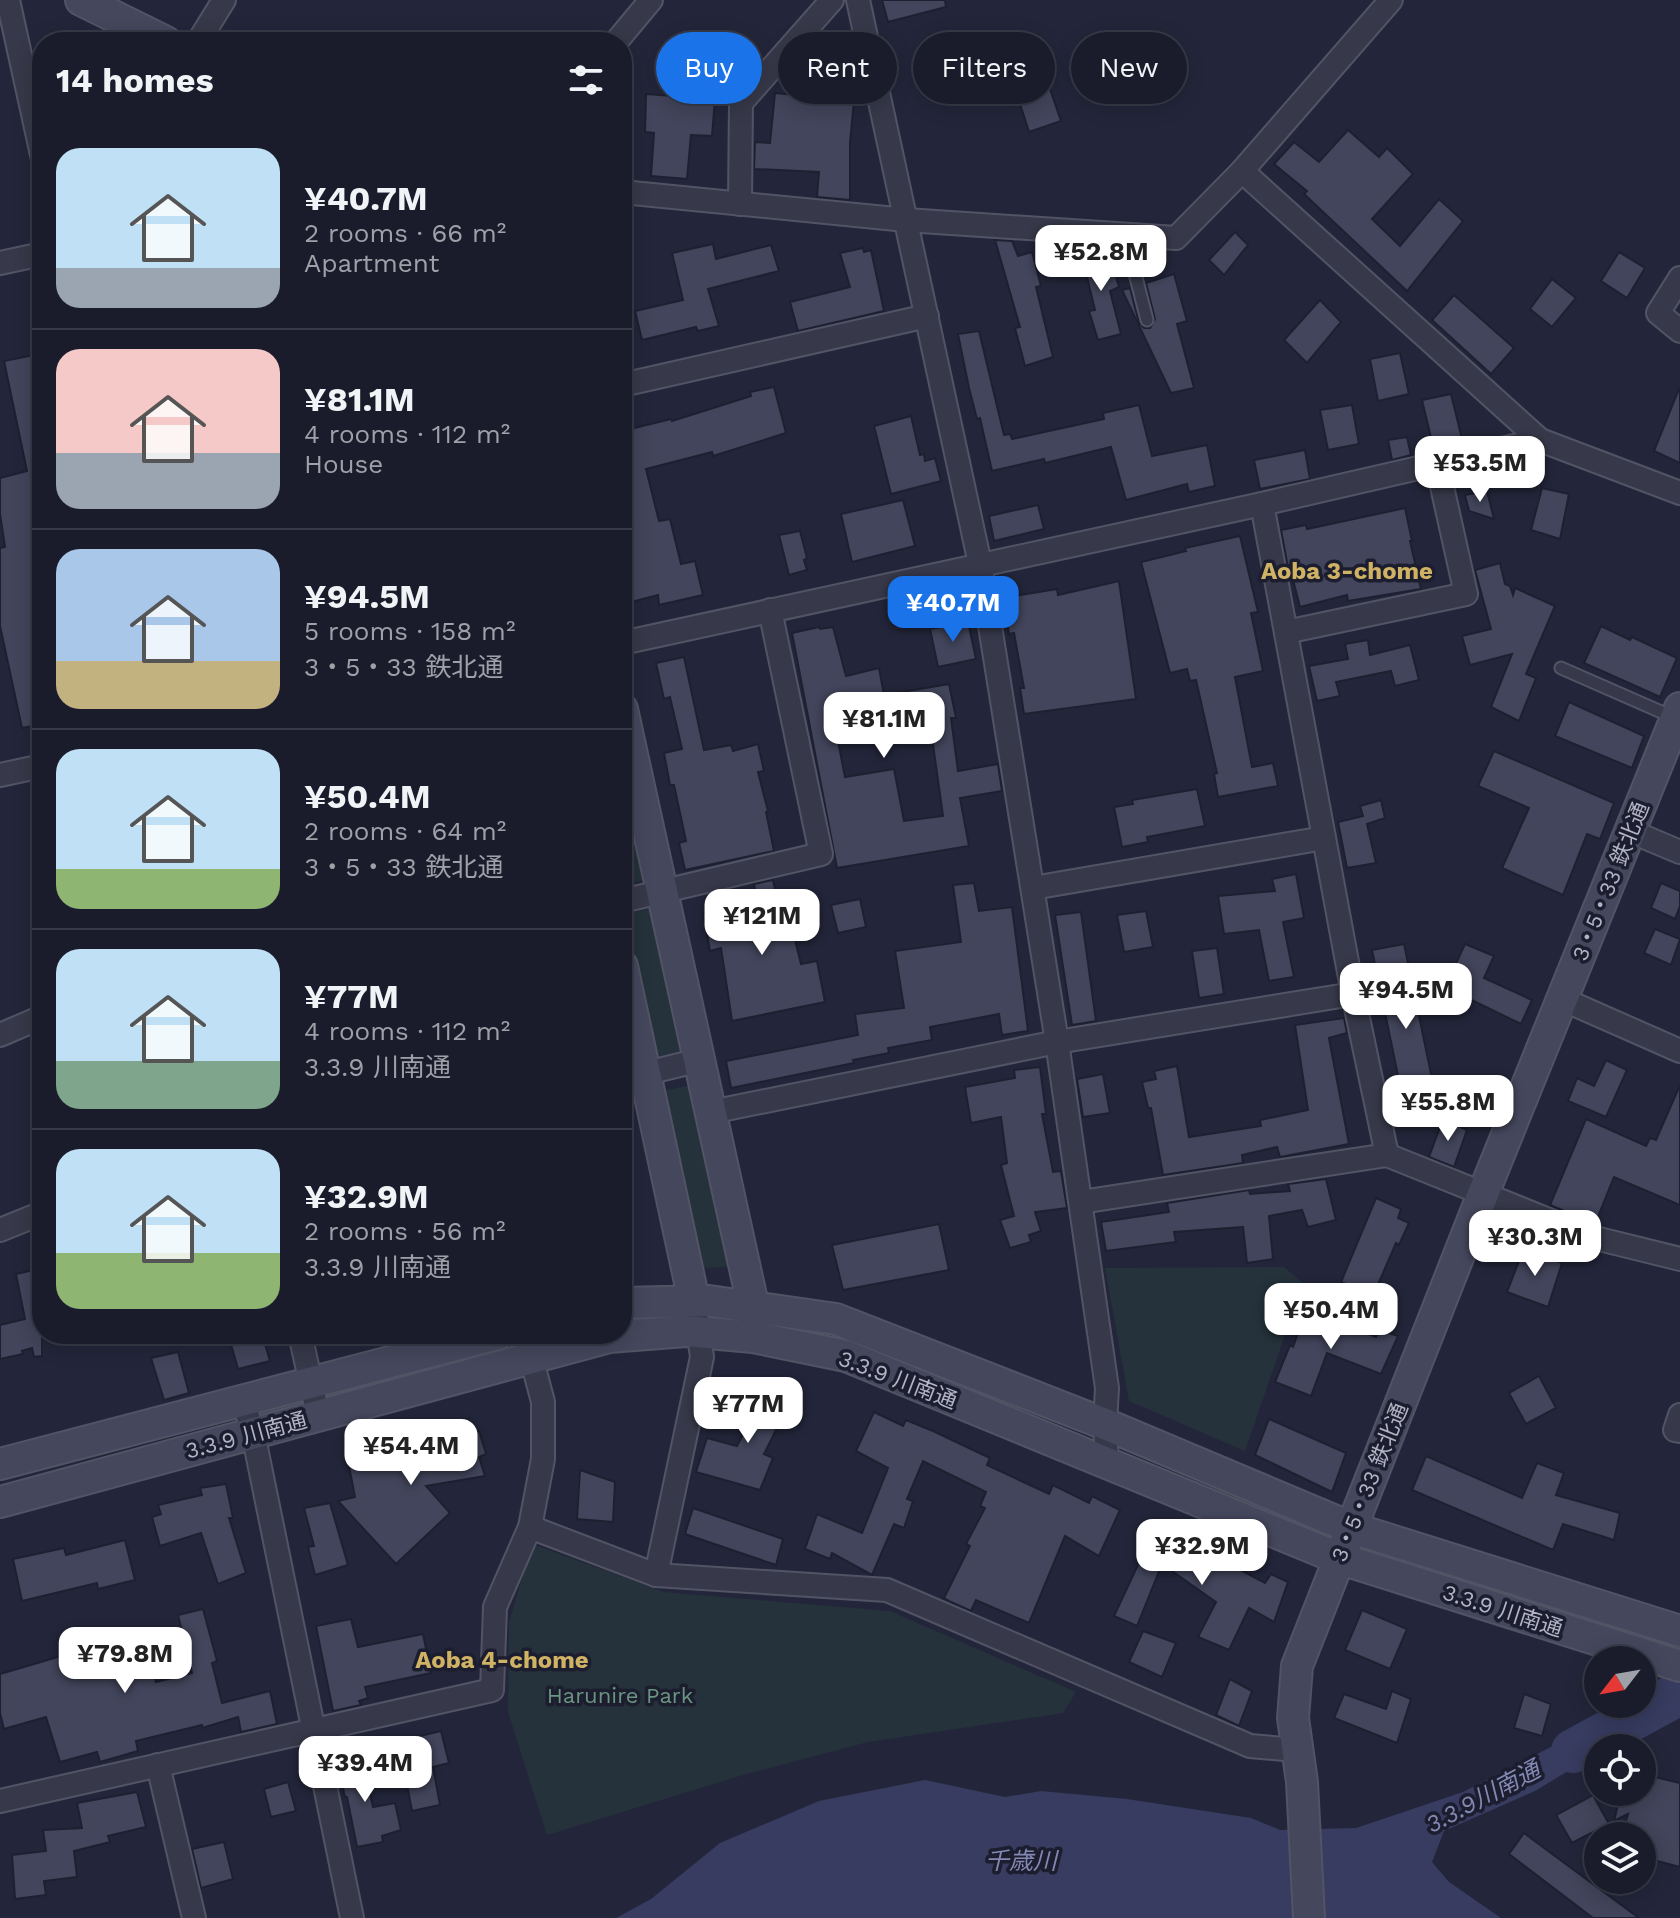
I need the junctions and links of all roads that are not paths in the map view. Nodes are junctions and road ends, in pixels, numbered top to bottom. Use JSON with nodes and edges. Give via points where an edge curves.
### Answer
{"nodes":[{"id":1,"x":8,"y":0,"type":"edge"},
{"id":2,"x":81,"y":0,"type":"edge"},
{"id":3,"x":224,"y":0,"type":"edge"},
{"id":4,"x":651,"y":0,"type":"edge"},
{"id":5,"x":832,"y":0,"type":"edge"},
{"id":6,"x":858,"y":0,"type":"edge"},
{"id":7,"x":1391,"y":0,"type":"edge"},
{"id":8,"x":146,"y":32,"type":"edge"},
{"id":9,"x":204,"y":32,"type":"edge"},
{"id":10,"x":624,"y":32,"type":"edge"},
{"id":11,"x":32,"y":109,"type":"edge"},
{"id":12,"x":1242,"y":171,"type":"junction"},
{"id":13,"x":632,"y":193,"type":"edge"},
{"id":14,"x":740,"y":204,"type":"junction"},
{"id":15,"x":906,"y":220,"type":"junction"},
{"id":16,"x":1125,"y":235,"type":"junction"},
{"id":17,"x":32,"y":256,"type":"edge"},
{"id":18,"x":0,"y":263,"type":"edge"},
{"id":19,"x":1680,"y":278,"type":"edge"},
{"id":20,"x":927,"y":316,"type":"junction"},
{"id":21,"x":1147,"y":320,"type":"dead end"},
{"id":22,"x":1680,"y":331,"type":"edge"},
{"id":23,"x":632,"y":383,"type":"edge"},
{"id":24,"x":1540,"y":440,"type":"junction"},
{"id":25,"x":1437,"y":464,"type":"junction"},
{"id":26,"x":1680,"y":493,"type":"edge"},
{"id":27,"x":1262,"y":504,"type":"junction"},
{"id":28,"x":980,"y":564,"type":"junction"},
{"id":29,"x":770,"y":610,"type":"junction"},
{"id":30,"x":1286,"y":632,"type":"junction"},
{"id":31,"x":632,"y":641,"type":"edge"},
{"id":32,"x":1561,"y":668,"type":"dead end"},
{"id":33,"x":1678,"y":713,"type":"edge"},
{"id":34,"x":632,"y":754,"type":"edge"},
{"id":35,"x":32,"y":768,"type":"edge"},
{"id":36,"x":0,"y":775,"type":"edge"},
{"id":37,"x":1630,"y":831,"type":"junction"},
{"id":38,"x":1324,"y":838,"type":"junction"},
{"id":39,"x":1680,"y":852,"type":"edge"},
{"id":40,"x":1033,"y":888,"type":"junction"},
{"id":41,"x":662,"y":891,"type":"junction"},
{"id":42,"x":632,"y":898,"type":"edge"},
{"id":43,"x":1353,"y":994,"type":"junction"},
{"id":44,"x":1562,"y":999,"type":"junction"},
{"id":45,"x":32,"y":1021,"type":"edge"},
{"id":46,"x":0,"y":1035,"type":"edge"},
{"id":47,"x":1057,"y":1042,"type":"junction"},
{"id":48,"x":1680,"y":1051,"type":"edge"},
{"id":49,"x":700,"y":1060,"type":"junction"},
{"id":50,"x":633,"y":1076,"type":"edge"},
{"id":51,"x":711,"y":1112,"type":"junction"},
{"id":52,"x":1387,"y":1155,"type":"junction"},
{"id":53,"x":1483,"y":1194,"type":"junction"},
{"id":54,"x":1081,"y":1202,"type":"junction"},
{"id":55,"x":32,"y":1217,"type":"edge"},
{"id":56,"x":0,"y":1230,"type":"edge"},
{"id":57,"x":1680,"y":1259,"type":"edge"},
{"id":58,"x":694,"y":1301,"type":"junction"},
{"id":59,"x":632,"y":1303,"type":"edge"},
{"id":60,"x":753,"y":1305,"type":"junction"},
{"id":61,"x":697,"y":1332,"type":"junction"},
{"id":62,"x":632,"y":1336,"type":"edge"},
{"id":63,"x":753,"y":1337,"type":"junction"},
{"id":64,"x":302,"y":1344,"type":"edge"},
{"id":65,"x":459,"y":1344,"type":"edge"},
{"id":66,"x":527,"y":1346,"type":"edge"},
{"id":67,"x":311,"y":1383,"type":"junction"},
{"id":68,"x":243,"y":1400,"type":"junction"},
{"id":69,"x":318,"y":1415,"type":"junction"},
{"id":70,"x":1680,"y":1415,"type":"edge"},
{"id":71,"x":1105,"y":1424,"type":"junction"},
{"id":72,"x":1680,"y":1431,"type":"edge"},
{"id":73,"x":253,"y":1433,"type":"junction"},
{"id":74,"x":1107,"y":1463,"type":"junction"},
{"id":75,"x":0,"y":1464,"type":"edge"},
{"id":76,"x":0,"y":1502,"type":"edge"},
{"id":77,"x":530,"y":1527,"type":"junction"},
{"id":78,"x":1352,"y":1528,"type":"junction"},
{"id":79,"x":1338,"y":1558,"type":"junction"},
{"id":80,"x":656,"y":1575,"type":"junction"},
{"id":81,"x":1680,"y":1631,"type":"edge"},
{"id":82,"x":1679,"y":1666,"type":"edge"},
{"id":83,"x":313,"y":1730,"type":"junction"},
{"id":84,"x":1297,"y":1750,"type":"junction"},
{"id":85,"x":158,"y":1765,"type":"junction"},
{"id":86,"x":0,"y":1801,"type":"edge"},
{"id":87,"x":194,"y":1918,"type":"edge"},
{"id":88,"x":352,"y":1918,"type":"edge"},
{"id":89,"x":1309,"y":1918,"type":"edge"}],
"edges":[{"from":1,"to":11,"type":"street"},
{"from":2,"to":8,"type":"street"},
{"from":3,"to":9,"type":"street"},
{"from":4,"to":10,"type":"street"},
{"from":5,"to":14,"type":"street","via":[[741,103]]},
{"from":6,"to":15,"type":"street"},
{"from":7,"to":12,"type":"street"},
{"from":12,"to":16,"type":"street","via":[[1176,238]]},
{"from":12,"to":24,"type":"street"},
{"from":13,"to":14,"type":"street"},
{"from":14,"to":15,"type":"street"},
{"from":15,"to":16,"type":"street"},
{"from":15,"to":20,"type":"street"},
{"from":16,"to":21,"type":"lane"},
{"from":17,"to":18,"type":"street"},
{"from":19,"to":22,"type":"street","via":[[1658,313]]},
{"from":20,"to":23,"type":"street"},
{"from":20,"to":28,"type":"street"},
{"from":24,"to":25,"type":"street"},
{"from":24,"to":26,"type":"street"},
{"from":25,"to":27,"type":"street"},
{"from":25,"to":30,"type":"street","via":[[1466,594]]},
{"from":27,"to":28,"type":"street"},
{"from":27,"to":30,"type":"street"},
{"from":28,"to":29,"type":"street"},
{"from":28,"to":40,"type":"street"},
{"from":29,"to":31,"type":"street"},
{"from":29,"to":41,"type":"street","via":[[821,854]]},
{"from":30,"to":38,"type":"street"},
{"from":32,"to":33,"type":"lane"},
{"from":33,"to":37,"type":"street","name":"3・5・33 鉄北通"},
{"from":34,"to":41,"type":"street"},
{"from":35,"to":36,"type":"street"},
{"from":37,"to":39,"type":"street"},
{"from":37,"to":44,"type":"street","name":"3・5・33 鉄北通"},
{"from":38,"to":40,"type":"street"},
{"from":38,"to":43,"type":"street"},
{"from":40,"to":47,"type":"street"},
{"from":41,"to":42,"type":"street"},
{"from":41,"to":49,"type":"street"},
{"from":43,"to":47,"type":"street"},
{"from":43,"to":52,"type":"street"},
{"from":44,"to":48,"type":"street"},
{"from":44,"to":53,"type":"street","name":"3・5・33 鉄北通"},
{"from":45,"to":46,"type":"street"},
{"from":47,"to":51,"type":"street"},
{"from":47,"to":54,"type":"street"},
{"from":49,"to":50,"type":"street"},
{"from":49,"to":51,"type":"street"},
{"from":50,"to":58,"type":"street"},
{"from":51,"to":60,"type":"street"},
{"from":52,"to":53,"type":"street"},
{"from":52,"to":54,"type":"street"},
{"from":53,"to":57,"type":"street","via":[[1591,1237]]},
{"from":53,"to":78,"type":"street","name":"3・5・33 鉄北通"},
{"from":54,"to":71,"type":"street","via":[[1107,1388]]},
{"from":55,"to":56,"type":"street"},
{"from":58,"to":59,"type":"street","name":"3.3.9 川南通"},
{"from":58,"to":60,"type":"street","name":"3.3.9 川南通"},
{"from":58,"to":61,"type":"street"},
{"from":60,"to":63,"type":"street"},
{"from":60,"to":71,"type":"street","name":"3.3.9 川南通","via":[[836,1319]]},
{"from":61,"to":62,"type":"street","name":"3.3.9 川南通"},
{"from":61,"to":63,"type":"street","name":"3.3.9 川南通"},
{"from":61,"to":80,"type":"street","via":[[702,1357]]},
{"from":63,"to":74,"type":"street","name":"3.3.9 川南通","via":[[846,1356]]},
{"from":64,"to":67,"type":"street"},
{"from":65,"to":67,"type":"street","name":"3.3.9 川南通"},
{"from":66,"to":69,"type":"street","name":"3.3.9 川南通"},
{"from":66,"to":77,"type":"street","via":[[543,1402],[543,1459]]},
{"from":67,"to":68,"type":"street","name":"3.3.9 川南通"},
{"from":67,"to":69,"type":"street"},
{"from":68,"to":73,"type":"street"},
{"from":68,"to":75,"type":"street","name":"3.3.9 川南通"},
{"from":69,"to":73,"type":"street","name":"3.3.9 川南通"},
{"from":70,"to":72,"type":"street","via":[[1675,1430]]},
{"from":71,"to":74,"type":"street"},
{"from":71,"to":78,"type":"street","name":"3.3.9 川南通"},
{"from":73,"to":76,"type":"street","name":"3.3.9 川南通"},
{"from":73,"to":83,"type":"street"},
{"from":74,"to":79,"type":"street","name":"3.3.9 川南通"},
{"from":77,"to":80,"type":"street"},
{"from":77,"to":83,"type":"street","via":[[495,1607],[492,1690]]},
{"from":78,"to":79,"type":"street","name":"3・5・33 鉄北通"},
{"from":78,"to":81,"type":"street","name":"3.3.9 川南通"},
{"from":79,"to":82,"type":"street","name":"3.3.9 川南通"},
{"from":79,"to":84,"type":"street","name":"3・5・33 鉄北通","via":[[1297,1666]]},
{"from":80,"to":84,"type":"street","via":[[887,1590],[1250,1746]]},
{"from":83,"to":85,"type":"street"},
{"from":83,"to":88,"type":"street"},
{"from":84,"to":89,"type":"street","name":"3・5・33 鉄北通"},
{"from":85,"to":86,"type":"street"},
{"from":85,"to":87,"type":"street"}]}
